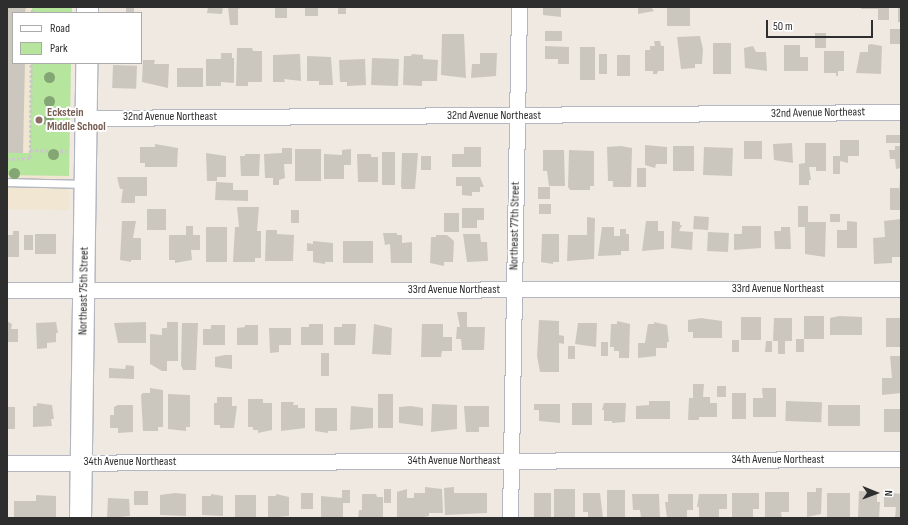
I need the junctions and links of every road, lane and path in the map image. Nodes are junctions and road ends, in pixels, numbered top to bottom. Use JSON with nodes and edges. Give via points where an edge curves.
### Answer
{"nodes":[{"id":1,"x":519,"y":7,"type":"edge"},
{"id":2,"x":31,"y":64,"type":"edge"},
{"id":3,"x":86,"y":64,"type":"edge"},
{"id":4,"x":901,"y":112,"type":"edge"},
{"id":5,"x":517,"y":116,"type":"junction"},
{"id":6,"x":86,"y":118,"type":"junction"},
{"id":7,"x":30,"y":150,"type":"junction"},
{"id":8,"x":70,"y":151,"type":"dead end"},
{"id":9,"x":7,"y":158,"type":"edge"},
{"id":10,"x":7,"y":182,"type":"edge"},
{"id":11,"x":85,"y":184,"type":"junction"},
{"id":12,"x":901,"y":289,"type":"edge"},
{"id":13,"x":7,"y":290,"type":"edge"},
{"id":14,"x":84,"y":290,"type":"junction"},
{"id":15,"x":514,"y":290,"type":"junction"},
{"id":16,"x":901,"y":459,"type":"edge"},
{"id":17,"x":510,"y":460,"type":"junction"},
{"id":18,"x":81,"y":462,"type":"junction"},
{"id":19,"x":7,"y":463,"type":"edge"},
{"id":20,"x":80,"y":518,"type":"edge"},
{"id":21,"x":510,"y":518,"type":"edge"}],
"edges":[{"from":1,"to":5,"type":"street","name":"Northeast 77th Street"},
{"from":2,"to":7,"type":"path"},
{"from":3,"to":6,"type":"main road","name":"Northeast 75th Street"},
{"from":4,"to":5,"type":"street","name":"32nd Avenue Northeast"},
{"from":5,"to":6,"type":"street","name":"32nd Avenue Northeast"},
{"from":5,"to":15,"type":"street","name":"Northeast 77th Street"},
{"from":6,"to":11,"type":"main road","name":"Northeast 75th Street"},
{"from":7,"to":8,"type":"path"},
{"from":7,"to":9,"type":"path","via":[[30,158]]},
{"from":10,"to":11,"type":"lane"},
{"from":11,"to":14,"type":"main road","name":"Northeast 75th Street"},
{"from":12,"to":15,"type":"street","name":"33rd Avenue Northeast"},
{"from":13,"to":14,"type":"street","name":"33rd Avenue Northeast"},
{"from":14,"to":15,"type":"street","name":"33rd Avenue Northeast"},
{"from":14,"to":18,"type":"main road","name":"Northeast 75th Street"},
{"from":15,"to":17,"type":"street","name":"Northeast 77th Street"},
{"from":16,"to":17,"type":"street","name":"34th Avenue Northeast"},
{"from":17,"to":18,"type":"street","name":"34th Avenue Northeast"},
{"from":17,"to":21,"type":"street","name":"Northeast 77th Street"},
{"from":18,"to":19,"type":"street","name":"34th Avenue Northeast"},
{"from":18,"to":20,"type":"main road","name":"Northeast 75th Street"}]}
